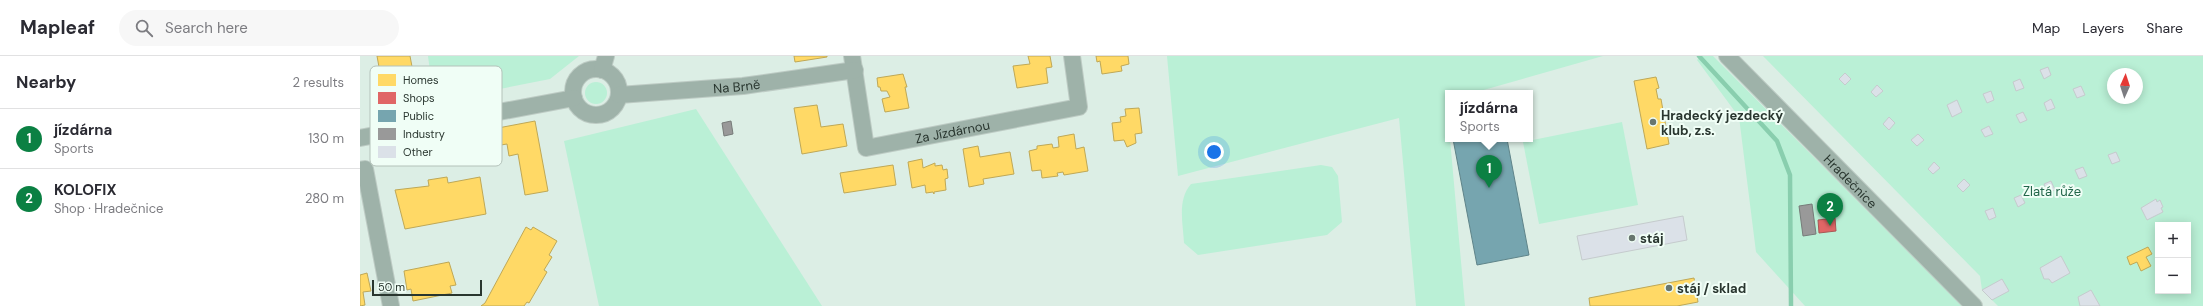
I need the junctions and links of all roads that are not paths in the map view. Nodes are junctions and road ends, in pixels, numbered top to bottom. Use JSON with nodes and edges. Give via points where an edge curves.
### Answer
{"nodes":[{"id":1,"x":1072,"y":56,"type":"edge"},
{"id":2,"x":1727,"y":56,"type":"edge"},
{"id":3,"x":604,"y":63,"type":"edge"},
{"id":4,"x":854,"y":63,"type":"edge"},
{"id":5,"x":619,"y":95,"type":"junction"},
{"id":6,"x":574,"y":98,"type":"junction"},
{"id":7,"x":502,"y":111,"type":"edge"},
{"id":8,"x":370,"y":136,"type":"edge"},
{"id":9,"x":360,"y":138,"type":"edge"},
{"id":10,"x":360,"y":170,"type":"edge"},
{"id":11,"x":391,"y":306,"type":"edge"},
{"id":12,"x":1974,"y":306,"type":"edge"}],
"edges":[{"from":1,"to":4,"type":"street","name":"Za Jízdárnou","via":[[1079,107],[866,148]]},
{"from":2,"to":12,"type":"street","name":"Hradečnice"},
{"from":3,"to":5,"type":"street","via":[[613,77]]},
{"from":3,"to":6,"type":"street","via":[[580,76],[573,90]]},
{"from":4,"to":5,"type":"street","name":"Na Brně","via":[[743,86]]},
{"from":5,"to":6,"type":"street","via":[[614,107],[597,115],[582,111]]},
{"from":6,"to":7,"type":"street"},
{"from":8,"to":9,"type":"street"},
{"from":10,"to":11,"type":"street","via":[[365,169]]}]}
